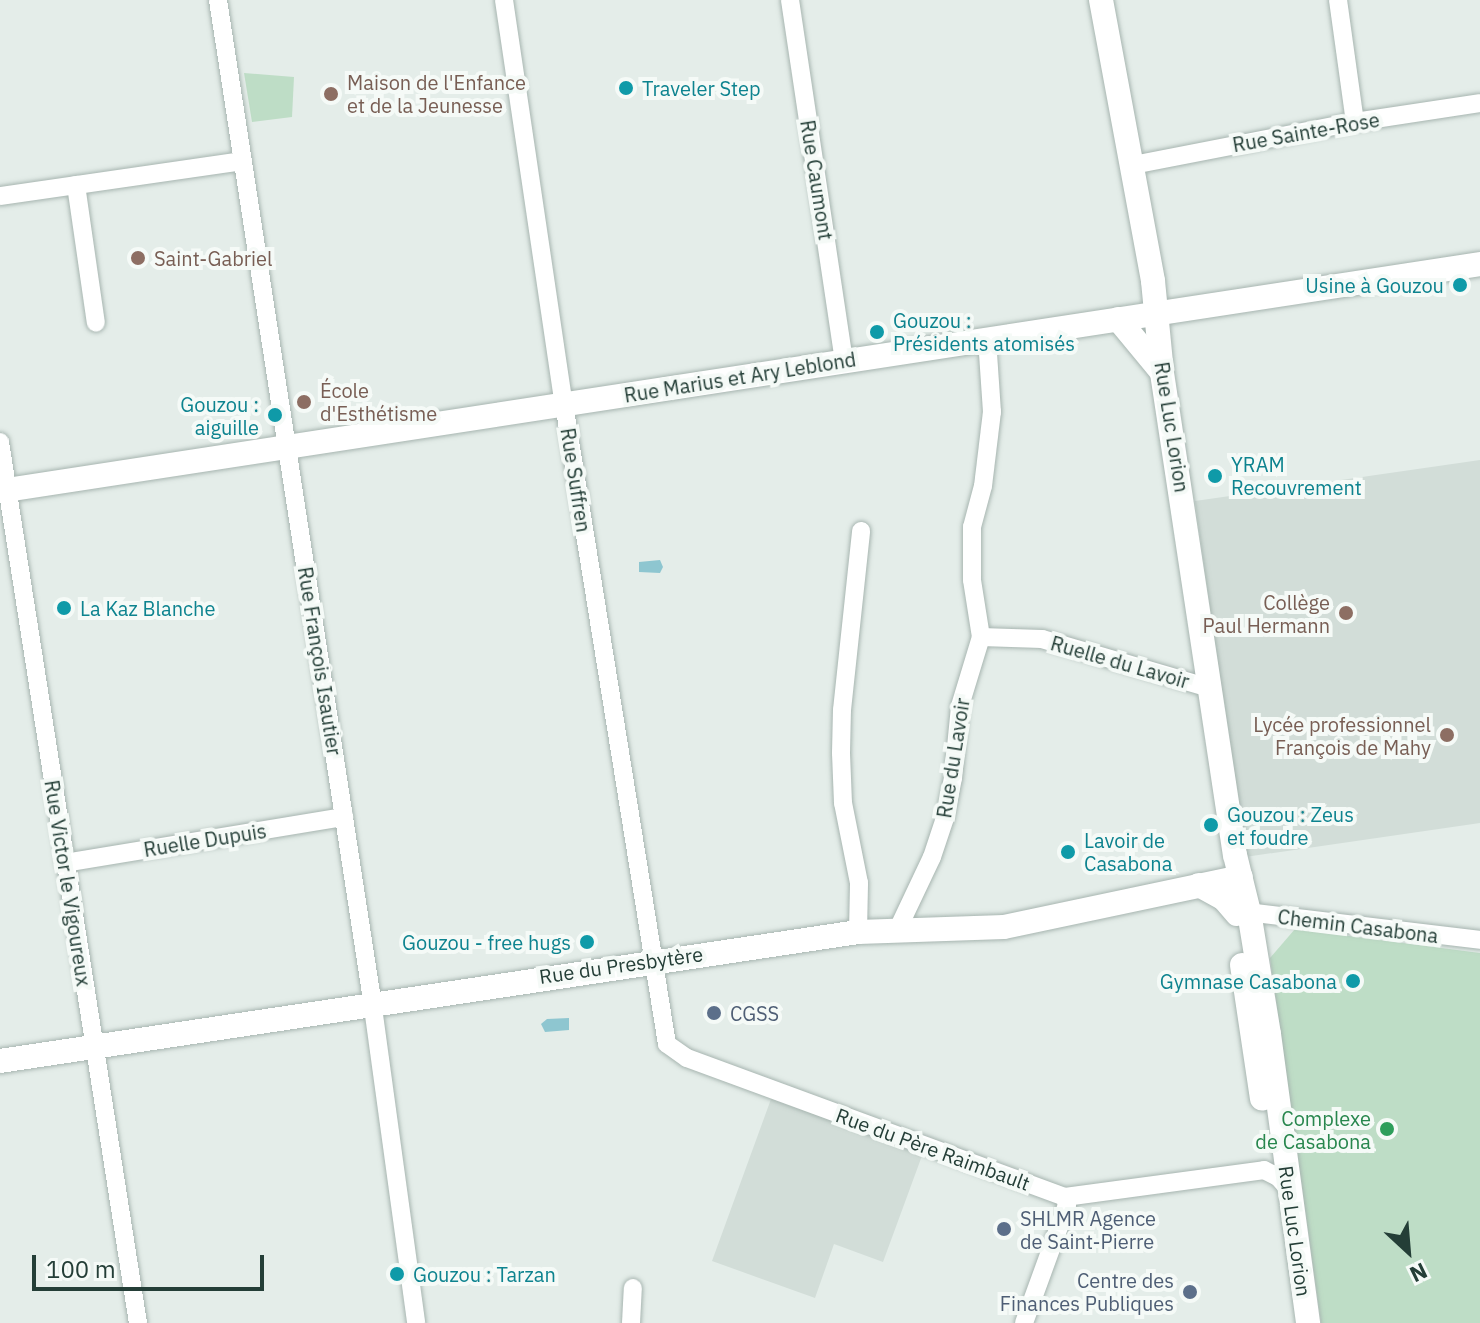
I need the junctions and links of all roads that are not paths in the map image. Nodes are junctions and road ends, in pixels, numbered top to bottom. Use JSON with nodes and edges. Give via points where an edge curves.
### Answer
{"nodes":[{"id":1,"x":218,"y":0,"type":"edge"},
{"id":2,"x":504,"y":0,"type":"edge"},
{"id":3,"x":790,"y":0,"type":"edge"},
{"id":4,"x":1101,"y":0,"type":"edge"},
{"id":5,"x":1338,"y":0,"type":"edge"},
{"id":6,"x":1480,"y":103,"type":"edge"},
{"id":7,"x":1355,"y":122,"type":"junction"},
{"id":8,"x":242,"y":161,"type":"junction"},
{"id":9,"x":1133,"y":165,"type":"junction"},
{"id":10,"x":76,"y":185,"type":"junction"},
{"id":11,"x":0,"y":196,"type":"edge"},
{"id":12,"x":1480,"y":264,"type":"edge"},
{"id":13,"x":1157,"y":313,"type":"junction"},
{"id":14,"x":1118,"y":319,"type":"junction"},
{"id":15,"x":96,"y":323,"type":"dead end"},
{"id":16,"x":987,"y":339,"type":"junction"},
{"id":17,"x":844,"y":361,"type":"junction"},
{"id":18,"x":1162,"y":373,"type":"junction"},
{"id":19,"x":564,"y":404,"type":"junction"},
{"id":20,"x":0,"y":442,"type":"edge"},
{"id":21,"x":286,"y":446,"type":"junction"},
{"id":22,"x":4,"y":490,"type":"edge"},
{"id":23,"x":861,"y":531,"type":"dead end"},
{"id":24,"x":981,"y":637,"type":"junction"},
{"id":25,"x":1210,"y":688,"type":"junction"},
{"id":26,"x":344,"y":817,"type":"junction"},
{"id":27,"x":65,"y":863,"type":"junction"},
{"id":28,"x":1236,"y":870,"type":"junction"},
{"id":29,"x":1199,"y":885,"type":"junction"},
{"id":30,"x":1243,"y":913,"type":"junction"},
{"id":31,"x":858,"y":932,"type":"junction"},
{"id":32,"x":896,"y":933,"type":"junction"},
{"id":33,"x":1480,"y":940,"type":"edge"},
{"id":34,"x":653,"y":960,"type":"junction"},
{"id":35,"x":372,"y":1003,"type":"junction"},
{"id":36,"x":95,"y":1048,"type":"junction"},
{"id":37,"x":0,"y":1061,"type":"edge"},
{"id":38,"x":1280,"y":1180,"type":"junction"},
{"id":39,"x":1065,"y":1197,"type":"junction"},
{"id":40,"x":633,"y":1288,"type":"dead end"},
{"id":41,"x":138,"y":1323,"type":"edge"},
{"id":42,"x":416,"y":1323,"type":"edge"},
{"id":43,"x":631,"y":1323,"type":"edge"},
{"id":44,"x":1024,"y":1323,"type":"edge"},
{"id":45,"x":1294,"y":1323,"type":"edge"},
{"id":46,"x":1308,"y":1323,"type":"edge"}],
"edges":[{"from":1,"to":8,"type":"street","name":"Rue François Isautier"},
{"from":2,"to":19,"type":"street","name":"Rue Suffren"},
{"from":3,"to":17,"type":"street","name":"Rue Caumont"},
{"from":4,"to":9,"type":"street","name":"Rue Luc Lorion"},
{"from":5,"to":7,"type":"street"},
{"from":6,"to":7,"type":"street","name":"Rue Sainte-Rose"},
{"from":7,"to":9,"type":"street","name":"Rue Sainte-Rose"},
{"from":8,"to":10,"type":"street"},
{"from":8,"to":21,"type":"street","name":"Rue François Isautier"},
{"from":9,"to":13,"type":"street","name":"Rue Luc Lorion"},
{"from":10,"to":11,"type":"street"},
{"from":10,"to":15,"type":"street"},
{"from":12,"to":13,"type":"street","name":"Rue Marius et Ary Leblond"},
{"from":13,"to":14,"type":"street","name":"Rue Marius et Ary Leblond"},
{"from":13,"to":18,"type":"street","name":"Rue Luc Lorion"},
{"from":14,"to":16,"type":"street","name":"Rue Marius et Ary Leblond"},
{"from":14,"to":18,"type":"street"},
{"from":16,"to":17,"type":"street","name":"Rue Marius et Ary Leblond"},
{"from":16,"to":24,"type":"street","name":"Rue du Lavoir","via":[[992,412],[972,527],[972,580]]},
{"from":17,"to":19,"type":"street","name":"Rue Marius et Ary Leblond"},
{"from":18,"to":25,"type":"street","name":"Rue Luc Lorion"},
{"from":19,"to":21,"type":"street","name":"Rue Marius et Ary Leblond"},
{"from":19,"to":34,"type":"street","name":"Rue Suffren"},
{"from":20,"to":22,"type":"street","name":"Rue Victor le Vigoureux"},
{"from":21,"to":22,"type":"street","name":"Rue Marius et Ary Leblond"},
{"from":21,"to":26,"type":"street","name":"Rue François Isautier"},
{"from":22,"to":27,"type":"street","name":"Rue Victor le Vigoureux"},
{"from":23,"to":31,"type":"street","via":[[841,753],[843,803],[859,883]]},
{"from":24,"to":25,"type":"street","name":"Ruelle du Lavoir","via":[[1042,639]]},
{"from":24,"to":32,"type":"street","name":"Rue du Lavoir","via":[[960,706],[945,818]]},
{"from":25,"to":28,"type":"street","name":"Rue Luc Lorion"},
{"from":26,"to":27,"type":"street","name":"Ruelle Dupuis"},
{"from":26,"to":35,"type":"street","name":"Rue François Isautier"},
{"from":27,"to":36,"type":"street","name":"Rue Victor le Vigoureux"},
{"from":28,"to":29,"type":"street","name":"Rue du Presbytère"},
{"from":28,"to":30,"type":"street","name":"Rue Luc Lorion"},
{"from":29,"to":30,"type":"street"},
{"from":29,"to":32,"type":"street","name":"Rue du Presbytère","via":[[1004,927]]},
{"from":30,"to":33,"type":"street","name":"Chemin Casabona"},
{"from":30,"to":38,"type":"street","name":"Rue Luc Lorion","via":[[1269,1034]]},
{"from":31,"to":32,"type":"street","name":"Rue du Presbytère"},
{"from":31,"to":34,"type":"street","name":"Rue du Presbytère"},
{"from":34,"to":35,"type":"street","name":"Rue du Presbytère"},
{"from":34,"to":39,"type":"street","name":"Rue du Père Raimbault","via":[[667,1044],[687,1058]]},
{"from":35,"to":36,"type":"street","name":"Rue du Presbytère"},
{"from":35,"to":42,"type":"street","name":"Rue François Isautier"},
{"from":36,"to":37,"type":"street","name":"Rue du Presbytère"},
{"from":36,"to":41,"type":"street","name":"Rue Victor le Vigoureux"},
{"from":38,"to":39,"type":"street","name":"Rue du Père Raimbault","via":[[1260,1170]]},
{"from":38,"to":45,"type":"street","name":"Rue Luc Lorion"},
{"from":38,"to":46,"type":"street","name":"Rue Luc Lorion"},
{"from":39,"to":44,"type":"street","via":[[1067,1205]]},
{"from":40,"to":43,"type":"street"}]}
